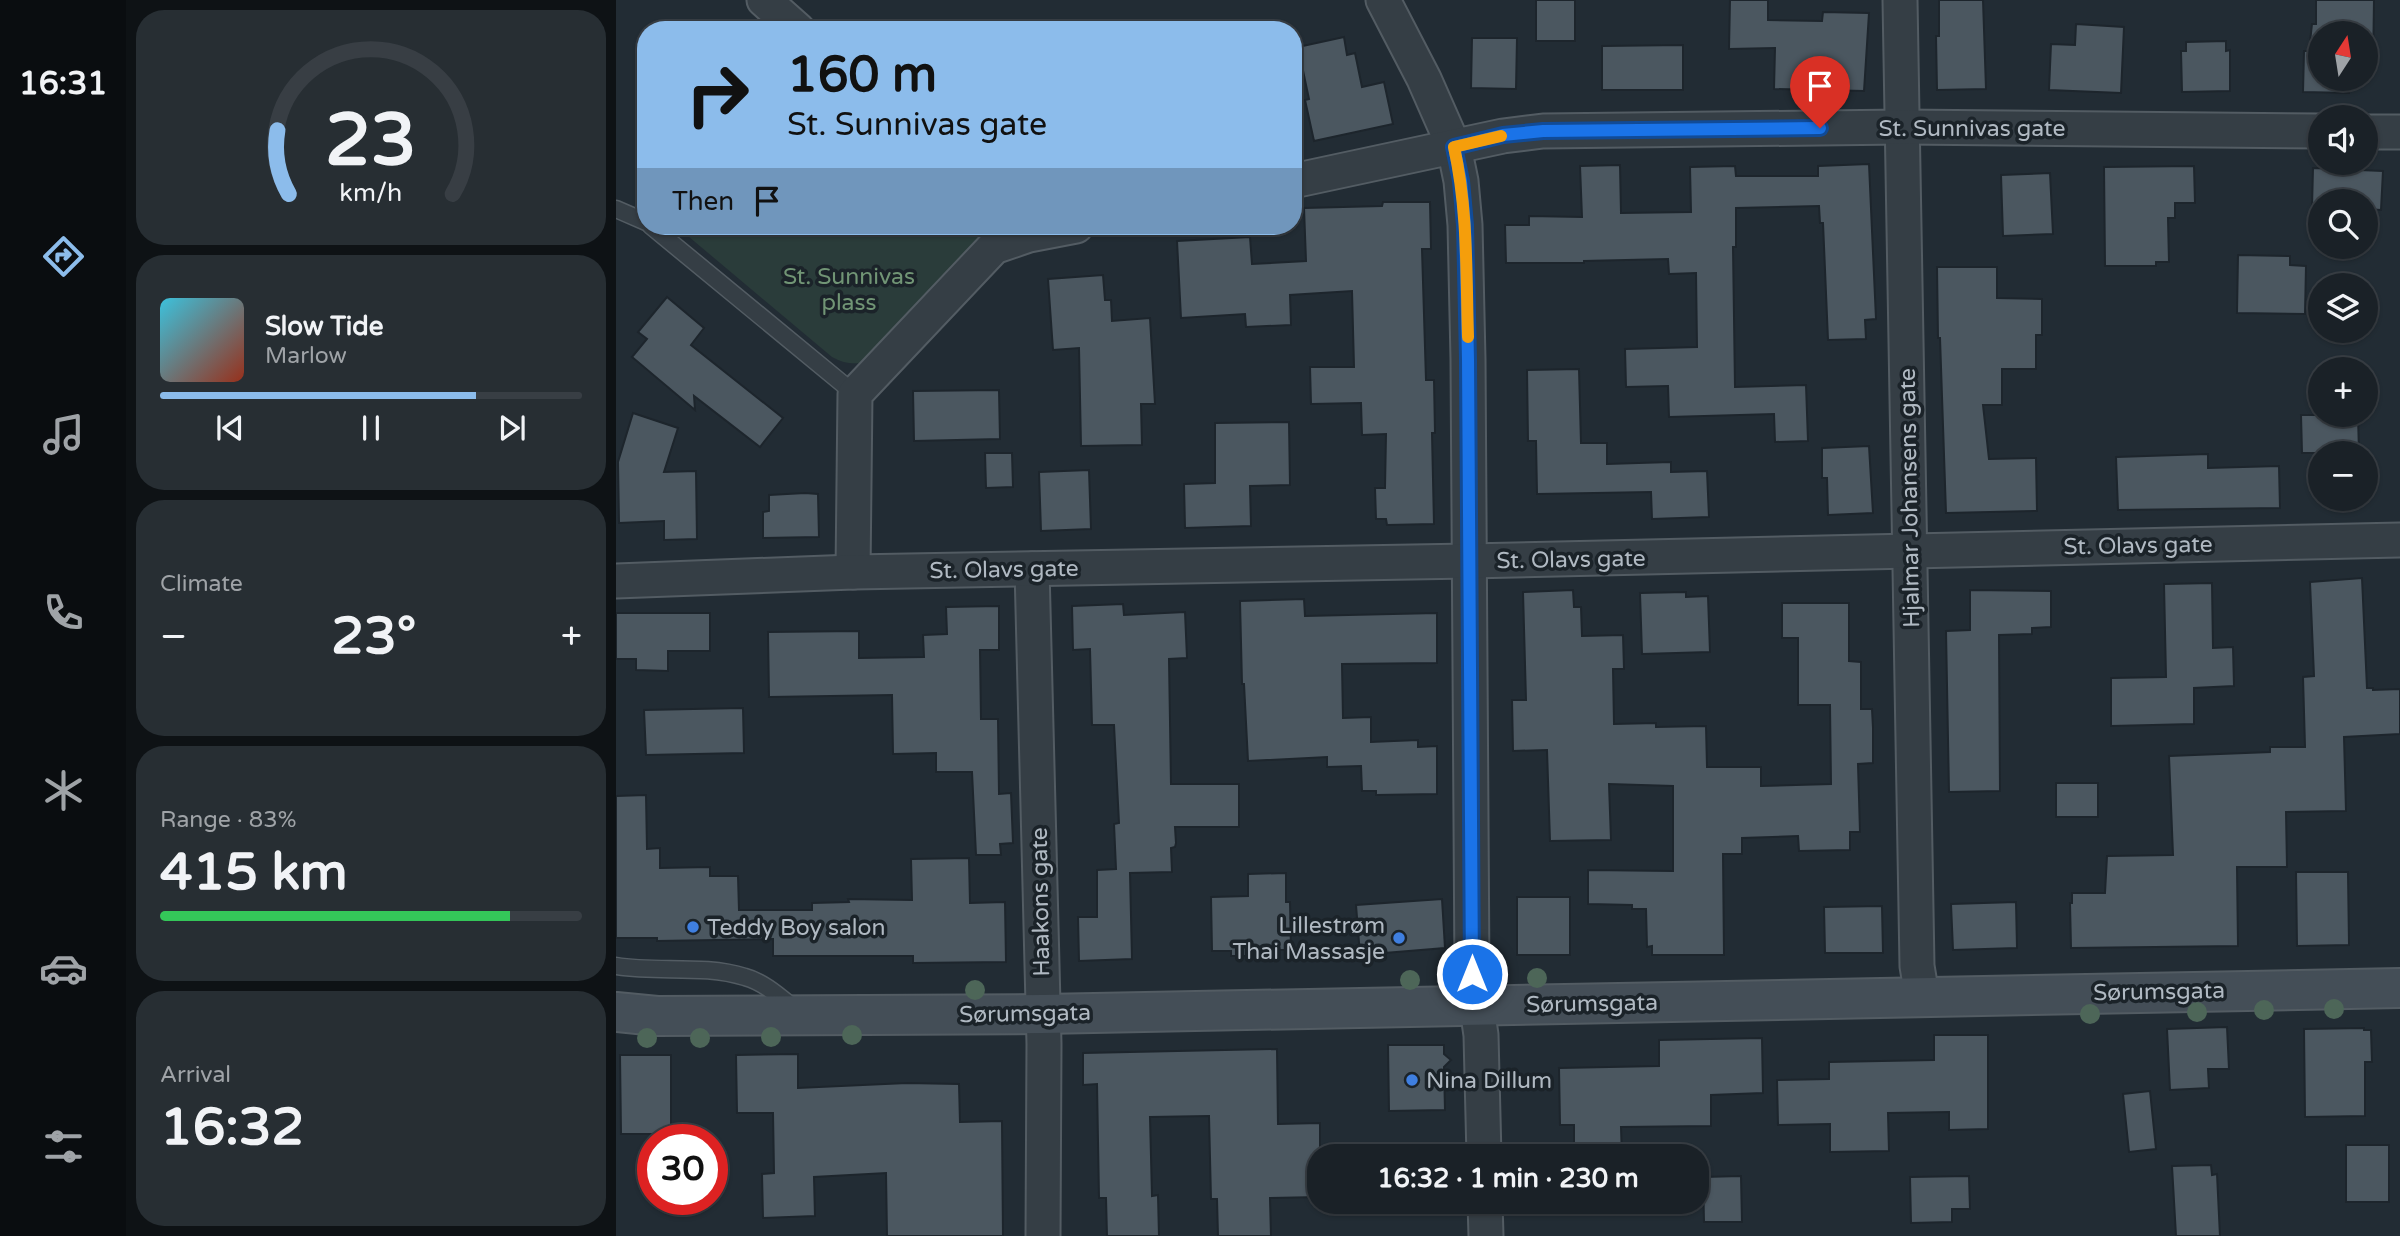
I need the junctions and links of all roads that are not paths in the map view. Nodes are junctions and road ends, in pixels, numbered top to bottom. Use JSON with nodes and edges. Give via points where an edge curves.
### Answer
{"nodes":[{"id":1,"x":764,"y":0,"type":"edge"},
{"id":2,"x":1383,"y":0,"type":"edge"},
{"id":3,"x":1900,"y":0,"type":"edge"},
{"id":4,"x":788,"y":21,"type":"edge"},
{"id":5,"x":1903,"y":127,"type":"junction"},
{"id":6,"x":2308,"y":131,"type":"edge"},
{"id":7,"x":2378,"y":132,"type":"edge"},
{"id":8,"x":2400,"y":132,"type":"edge"},
{"id":9,"x":1454,"y":147,"type":"junction"},
{"id":10,"x":1302,"y":179,"type":"edge"},
{"id":11,"x":616,"y":209,"type":"edge"},
{"id":12,"x":637,"y":218,"type":"edge"},
{"id":13,"x":661,"y":235,"type":"edge"},
{"id":14,"x":1015,"y":235,"type":"edge"},
{"id":15,"x":855,"y":394,"type":"junction"},
{"id":16,"x":2400,"y":540,"type":"edge"},
{"id":17,"x":1910,"y":550,"type":"junction"},
{"id":18,"x":1469,"y":561,"type":"junction"},
{"id":19,"x":1032,"y":569,"type":"junction"},
{"id":20,"x":853,"y":572,"type":"junction"},
{"id":21,"x":616,"y":582,"type":"edge"},
{"id":22,"x":616,"y":965,"type":"edge"},
{"id":23,"x":2400,"y":988,"type":"edge"},
{"id":24,"x":1922,"y":996,"type":"junction"},
{"id":25,"x":1476,"y":1005,"type":"junction"},
{"id":26,"x":616,"y":1012,"type":"edge"},
{"id":27,"x":1043,"y":1014,"type":"junction"},
{"id":28,"x":802,"y":1015,"type":"junction"},
{"id":29,"x":1484,"y":1144,"type":"edge"},
{"id":30,"x":1485,"y":1214,"type":"edge"},
{"id":31,"x":1043,"y":1236,"type":"edge"},
{"id":32,"x":1486,"y":1236,"type":"edge"}],
"edges":[{"from":1,"to":4,"type":"street"},
{"from":2,"to":9,"type":"street"},
{"from":3,"to":5,"type":"street","name":"Hjalmar Johansens gate"},
{"from":5,"to":6,"type":"street","name":"St. Sunnivas gate"},
{"from":5,"to":9,"type":"street","name":"St. Sunnivas gate","via":[[1543,131]]},
{"from":5,"to":17,"type":"street","name":"Hjalmar Johansens gate"},
{"from":7,"to":8,"type":"street"},
{"from":9,"to":10,"type":"street","name":"St. Sunnivas gate"},
{"from":9,"to":18,"type":"street","via":[[1465,225]]},
{"from":11,"to":12,"type":"lane"},
{"from":13,"to":15,"type":"lane"},
{"from":14,"to":15,"type":"street","via":[[994,247]]},
{"from":15,"to":20,"type":"street"},
{"from":16,"to":17,"type":"street","name":"St. Olavs gate"},
{"from":17,"to":18,"type":"street","name":"St. Olavs gate"},
{"from":17,"to":24,"type":"street","name":"Hjalmar Johansens gate","via":[[1917,966]]},
{"from":18,"to":19,"type":"street","name":"St. Olavs gate"},
{"from":18,"to":25,"type":"street","via":[[1472,974]]},
{"from":19,"to":20,"type":"street","name":"St. Olavs gate"},
{"from":19,"to":27,"type":"street","name":"Haakons gate"},
{"from":20,"to":21,"type":"street","name":"St. Olavs gate"},
{"from":22,"to":28,"type":"lane","via":[[746,977],[766,986]]},
{"from":23,"to":24,"type":"main road","name":"Sørumsgata"},
{"from":24,"to":25,"type":"main road","name":"Sørumsgata"},
{"from":25,"to":27,"type":"main road","name":"Sørumsgata"},
{"from":25,"to":29,"type":"street"},
{"from":26,"to":28,"type":"main road","name":"Sørumsgata"},
{"from":27,"to":28,"type":"main road","name":"Sørumsgata"},
{"from":27,"to":31,"type":"street","name":"Haakons gate"},
{"from":30,"to":32,"type":"street"}]}
